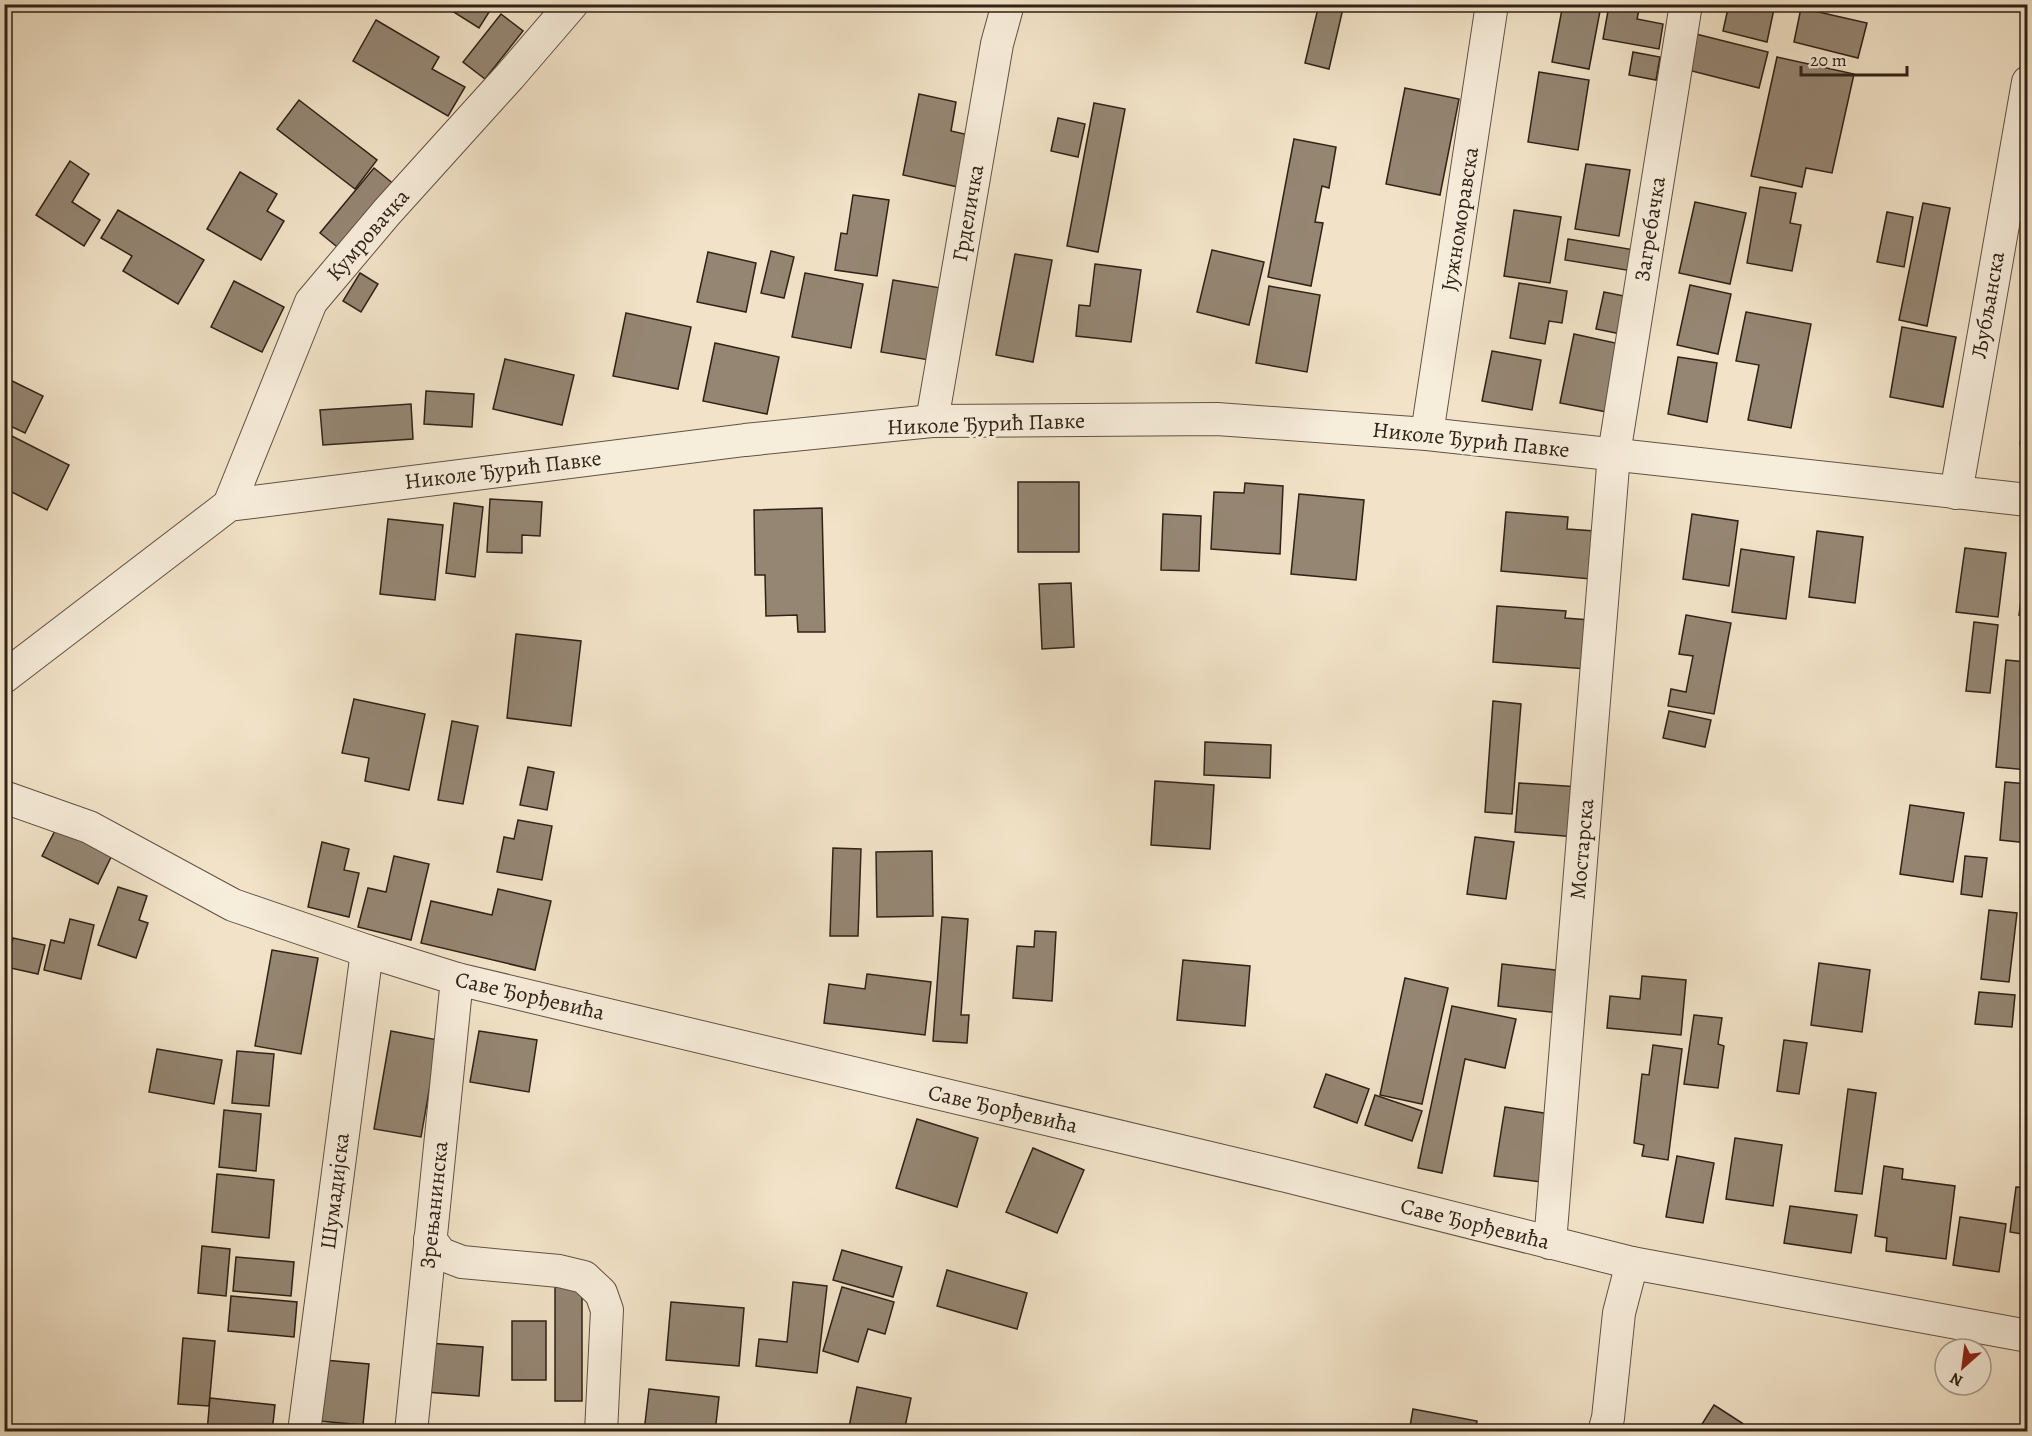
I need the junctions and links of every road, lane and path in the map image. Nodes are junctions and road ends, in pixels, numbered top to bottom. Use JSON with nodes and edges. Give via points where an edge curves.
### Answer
{"nodes":[{"id":1,"x":572,"y":4,"type":"edge"},
{"id":2,"x":1008,"y":4,"type":"edge"},
{"id":3,"x":1492,"y":4,"type":"edge"},
{"id":4,"x":1686,"y":4,"type":"edge"},
{"id":5,"x":2028,"y":82,"type":"edge"},
{"id":6,"x":932,"y":421,"type":"junction"},
{"id":7,"x":1427,"y":434,"type":"junction"},
{"id":8,"x":1614,"y":454,"type":"junction"},
{"id":9,"x":1956,"y":493,"type":"junction"},
{"id":10,"x":2028,"y":500,"type":"edge"},
{"id":11,"x":229,"y":505,"type":"junction"},
{"id":12,"x":4,"y":677,"type":"edge"},
{"id":13,"x":4,"y":797,"type":"edge"},
{"id":14,"x":367,"y":951,"type":"junction"},
{"id":15,"x":457,"y":979,"type":"junction"},
{"id":16,"x":430,"y":1239,"type":"junction"},
{"id":17,"x":1551,"y":1243,"type":"junction"},
{"id":18,"x":1632,"y":1263,"type":"junction"},
{"id":19,"x":2028,"y":1336,"type":"edge"},
{"id":20,"x":304,"y":1431,"type":"edge"},
{"id":21,"x":411,"y":1431,"type":"edge"},
{"id":22,"x":601,"y":1431,"type":"edge"},
{"id":23,"x":1604,"y":1431,"type":"edge"}],
"edges":[{"from":1,"to":11,"type":"street","name":"Кумровачка","via":[[311,302]]},
{"from":2,"to":6,"type":"street","name":"Грделичка","via":[[997,44]]},
{"from":3,"to":7,"type":"street","name":"Јужноморавска"},
{"from":4,"to":8,"type":"street","name":"Загребачка"},
{"from":5,"to":9,"type":"street","name":"Љубљанска"},
{"from":6,"to":7,"type":"street","name":"Николе Ђурић Павке","via":[[1217,419]]},
{"from":6,"to":11,"type":"street","name":"Николе Ђурић Павке","via":[[745,440]]},
{"from":7,"to":8,"type":"street","name":"Николе Ђурић Павке"},
{"from":8,"to":9,"type":"street","name":"Николе Ђурић Павке"},
{"from":8,"to":17,"type":"street","name":"Мостарска"},
{"from":9,"to":10,"type":"street","name":"Николе Ђурић Павке"},
{"from":11,"to":12,"type":"street"},
{"from":13,"to":14,"type":"street","name":"Саве Ђорђевића","via":[[89,827],[233,905]]},
{"from":14,"to":15,"type":"street","name":"Саве Ђорђевића"},
{"from":14,"to":20,"type":"street","name":"Шумадијска"},
{"from":15,"to":16,"type":"street","name":"Зрењанинска"},
{"from":15,"to":17,"type":"street","name":"Саве Ђорђевића"},
{"from":16,"to":21,"type":"street","name":"Зрењанинска"},
{"from":16,"to":22,"type":"street","via":[[441,1254],[462,1262],[559,1271],[584,1277],[601,1293],[607,1310]]},
{"from":17,"to":18,"type":"street","name":"Саве Ђорђевића"},
{"from":18,"to":19,"type":"street","name":"Саве Ђорђевића"},
{"from":18,"to":23,"type":"street","via":[[1619,1312]]}]}
